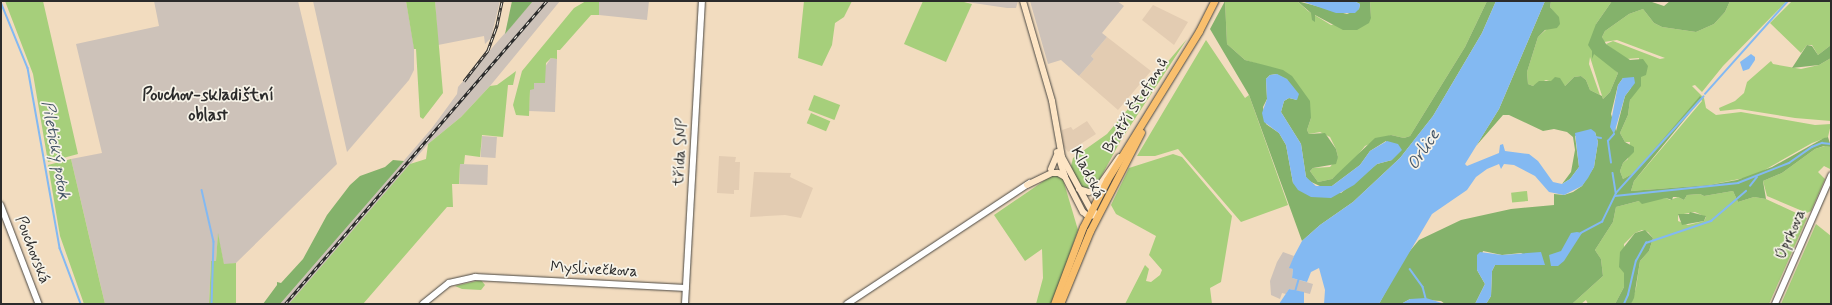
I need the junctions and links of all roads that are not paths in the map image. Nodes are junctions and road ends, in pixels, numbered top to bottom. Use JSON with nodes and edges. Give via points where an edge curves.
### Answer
{"nodes":[{"id":1,"x":702,"y":1,"type":"edge"},
{"id":2,"x":1023,"y":1,"type":"edge"},
{"id":3,"x":1214,"y":1,"type":"edge"},
{"id":4,"x":1218,"y":1,"type":"edge"},
{"id":5,"x":1057,"y":139,"type":"junction"},
{"id":6,"x":1057,"y":154,"type":"junction"},
{"id":7,"x":1122,"y":154,"type":"junction"},
{"id":8,"x":1062,"y":162,"type":"junction"},
{"id":9,"x":1051,"y":169,"type":"junction"},
{"id":10,"x":1831,"y":176,"type":"edge"},
{"id":11,"x":1065,"y":177,"type":"junction"},
{"id":12,"x":1027,"y":185,"type":"junction"},
{"id":13,"x":1079,"y":189,"type":"junction"},
{"id":14,"x":1,"y":205,"type":"edge"},
{"id":15,"x":1090,"y":213,"type":"junction"},
{"id":16,"x":1098,"y":216,"type":"junction"},
{"id":17,"x":686,"y":288,"type":"junction"},
{"id":18,"x":39,"y":304,"type":"edge"},
{"id":19,"x":423,"y":304,"type":"edge"},
{"id":20,"x":685,"y":304,"type":"edge"},
{"id":21,"x":848,"y":304,"type":"edge"},
{"id":22,"x":1054,"y":304,"type":"edge"},
{"id":23,"x":1060,"y":304,"type":"edge"},
{"id":24,"x":1775,"y":304,"type":"edge"}],
"edges":[{"from":1,"to":17,"type":"street","name":"třída SNP"},
{"from":2,"to":5,"type":"main road","name":"Kladská","via":[[1052,101]]},
{"from":3,"to":7,"type":"main road","name":"Bratří Štefanů","via":[[1199,31]]},
{"from":4,"to":16,"type":"main road","name":"Bratří Štefanů","via":[[1130,152]]},
{"from":5,"to":6,"type":"main road","name":"Kladská"},
{"from":5,"to":8,"type":"main road","name":"Kladská"},
{"from":6,"to":8,"type":"main road","name":"Kladská"},
{"from":6,"to":9,"type":"main road"},
{"from":7,"to":13,"type":"main road","via":[[1097,189],[1089,192]]},
{"from":7,"to":15,"type":"main road","name":"Bratří Štefanů"},
{"from":8,"to":9,"type":"street"},
{"from":8,"to":11,"type":"main road","name":"Kladská"},
{"from":8,"to":13,"type":"main road","name":"Kladská"},
{"from":9,"to":12,"type":"street"},
{"from":10,"to":24,"type":"street","name":"Úprkova"},
{"from":11,"to":12,"type":"main road","via":[[1052,173]]},
{"from":11,"to":15,"type":"main road","name":"Kladská","via":[[1081,210]]},
{"from":12,"to":21,"type":"street"},
{"from":13,"to":15,"type":"main road","name":"Kladská"},
{"from":14,"to":18,"type":"street","name":"Pouchovská"},
{"from":15,"to":16,"type":"main road","name":"Kladská"},
{"from":15,"to":22,"type":"main road","name":"Bratří Štefanů"},
{"from":16,"to":23,"type":"main road","name":"Bratří Štefanů"},
{"from":17,"to":19,"type":"street","name":"Myslivečkova","via":[[501,277],[457,280],[439,289]]},
{"from":17,"to":20,"type":"street","name":"třída SNP"}]}
